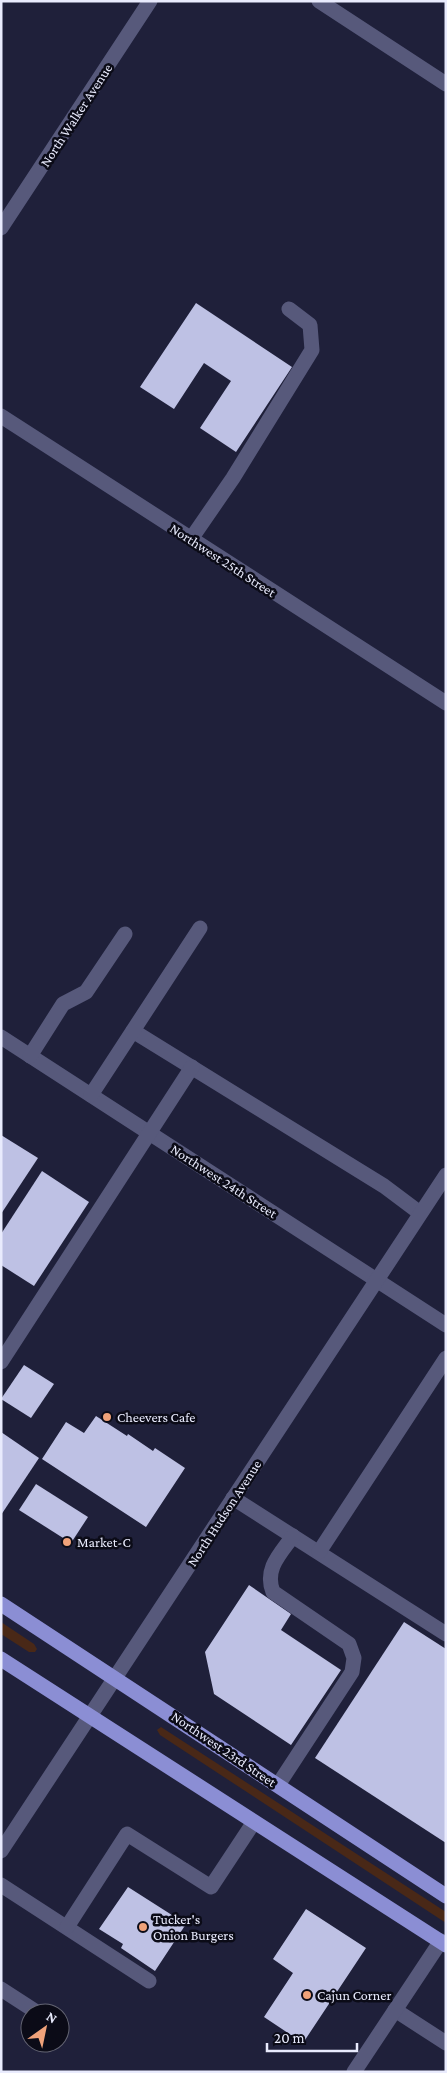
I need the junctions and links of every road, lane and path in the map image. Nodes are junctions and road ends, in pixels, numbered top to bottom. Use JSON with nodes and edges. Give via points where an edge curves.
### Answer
{"nodes":[{"id":1,"x":150,"y":1,"type":"edge"},
{"id":2,"x":319,"y":1,"type":"edge"},
{"id":3,"x":446,"y":84,"type":"edge"},
{"id":4,"x":1,"y":228,"type":"edge"},
{"id":5,"x":289,"y":309,"type":"dead end"},
{"id":6,"x":1,"y":416,"type":"edge"},
{"id":7,"x":191,"y":539,"type":"junction"},
{"id":8,"x":443,"y":696,"type":"edge"},
{"id":9,"x":200,"y":928,"type":"dead end"},
{"id":10,"x":125,"y":934,"type":"dead end"},
{"id":11,"x":132,"y":1031,"type":"junction"},
{"id":12,"x":1,"y":1037,"type":"edge"},
{"id":13,"x":30,"y":1056,"type":"junction"},
{"id":14,"x":192,"y":1068,"type":"junction"},
{"id":15,"x":91,"y":1095,"type":"junction"},
{"id":16,"x":149,"y":1132,"type":"junction"},
{"id":17,"x":446,"y":1175,"type":"edge"},
{"id":18,"x":420,"y":1213,"type":"junction"},
{"id":19,"x":376,"y":1280,"type":"junction"},
{"id":20,"x":446,"y":1325,"type":"edge"},
{"id":21,"x":3,"y":1355,"type":"edge"},
{"id":22,"x":446,"y":1358,"type":"edge"},
{"id":23,"x":233,"y":1498,"type":"junction"},
{"id":24,"x":293,"y":1536,"type":"junction"},
{"id":25,"x":319,"y":1552,"type":"junction"},
{"id":26,"x":1,"y":1604,"type":"edge"},
{"id":27,"x":445,"y":1632,"type":"edge"},
{"id":28,"x":1,"y":1659,"type":"edge"},
{"id":29,"x":115,"y":1678,"type":"junction"},
{"id":30,"x":90,"y":1716,"type":"junction"},
{"id":31,"x":278,"y":1785,"type":"junction"},
{"id":32,"x":254,"y":1822,"type":"junction"},
{"id":33,"x":1,"y":1851,"type":"edge"},
{"id":34,"x":1,"y":1885,"type":"edge"},
{"id":35,"x":446,"y":1896,"type":"edge"},
{"id":36,"x":67,"y":1927,"type":"junction"},
{"id":37,"x":443,"y":1943,"type":"edge"},
{"id":38,"x":149,"y":1981,"type":"dead end"},
{"id":39,"x":1,"y":1989,"type":"edge"},
{"id":40,"x":22,"y":2003,"type":"edge"},
{"id":41,"x":395,"y":2010,"type":"junction"},
{"id":42,"x":446,"y":2043,"type":"edge"},
{"id":43,"x":354,"y":2072,"type":"edge"}],
"edges":[{"from":1,"to":4,"type":"street","name":"North Walker Avenue"},
{"from":2,"to":3,"type":"street"},
{"from":5,"to":7,"type":"street","via":[[310,325],[312,350]]},
{"from":6,"to":7,"type":"street","name":"Northwest 25th Street"},
{"from":7,"to":8,"type":"street","name":"Northwest 25th Street"},
{"from":9,"to":11,"type":"street"},
{"from":10,"to":13,"type":"street","via":[[86,992],[64,1004]]},
{"from":11,"to":14,"type":"street"},
{"from":11,"to":15,"type":"street"},
{"from":12,"to":13,"type":"street","name":"Northwest 24th Street"},
{"from":13,"to":15,"type":"street","name":"Northwest 24th Street"},
{"from":14,"to":16,"type":"street"},
{"from":14,"to":18,"type":"street","via":[[384,1186]]},
{"from":15,"to":16,"type":"street","name":"Northwest 24th Street"},
{"from":16,"to":19,"type":"street","name":"Northwest 24th Street"},
{"from":16,"to":21,"type":"street"},
{"from":17,"to":18,"type":"street","name":"North Hudson Avenue"},
{"from":18,"to":19,"type":"street","name":"North Hudson Avenue"},
{"from":19,"to":20,"type":"street","name":"Northwest 24th Street"},
{"from":19,"to":23,"type":"street","name":"North Hudson Avenue"},
{"from":22,"to":25,"type":"street"},
{"from":23,"to":24,"type":"street"},
{"from":23,"to":29,"type":"street","name":"North Hudson Avenue"},
{"from":24,"to":25,"type":"street"},
{"from":24,"to":31,"type":"street","via":[[270,1570],[269,1582],[273,1592],[349,1644],[354,1658],[352,1672]]},
{"from":25,"to":27,"type":"street"},
{"from":26,"to":29,"type":"main road","name":"Northwest 23rd Street"},
{"from":28,"to":30,"type":"main road"},
{"from":29,"to":30,"type":"street","name":"North Hudson Avenue"},
{"from":29,"to":31,"type":"main road","name":"Northwest 23rd Street"},
{"from":30,"to":32,"type":"main road"},
{"from":30,"to":33,"type":"street","name":"North Hudson Avenue"},
{"from":31,"to":35,"type":"main road","name":"Northwest 23rd Street"},
{"from":32,"to":36,"type":"street","via":[[211,1887],[127,1834]]},
{"from":32,"to":37,"type":"main road"},
{"from":34,"to":36,"type":"street"},
{"from":36,"to":38,"type":"street"},
{"from":37,"to":41,"type":"street"},
{"from":39,"to":40,"type":"street"},
{"from":41,"to":42,"type":"street"},
{"from":41,"to":43,"type":"street"}]}
